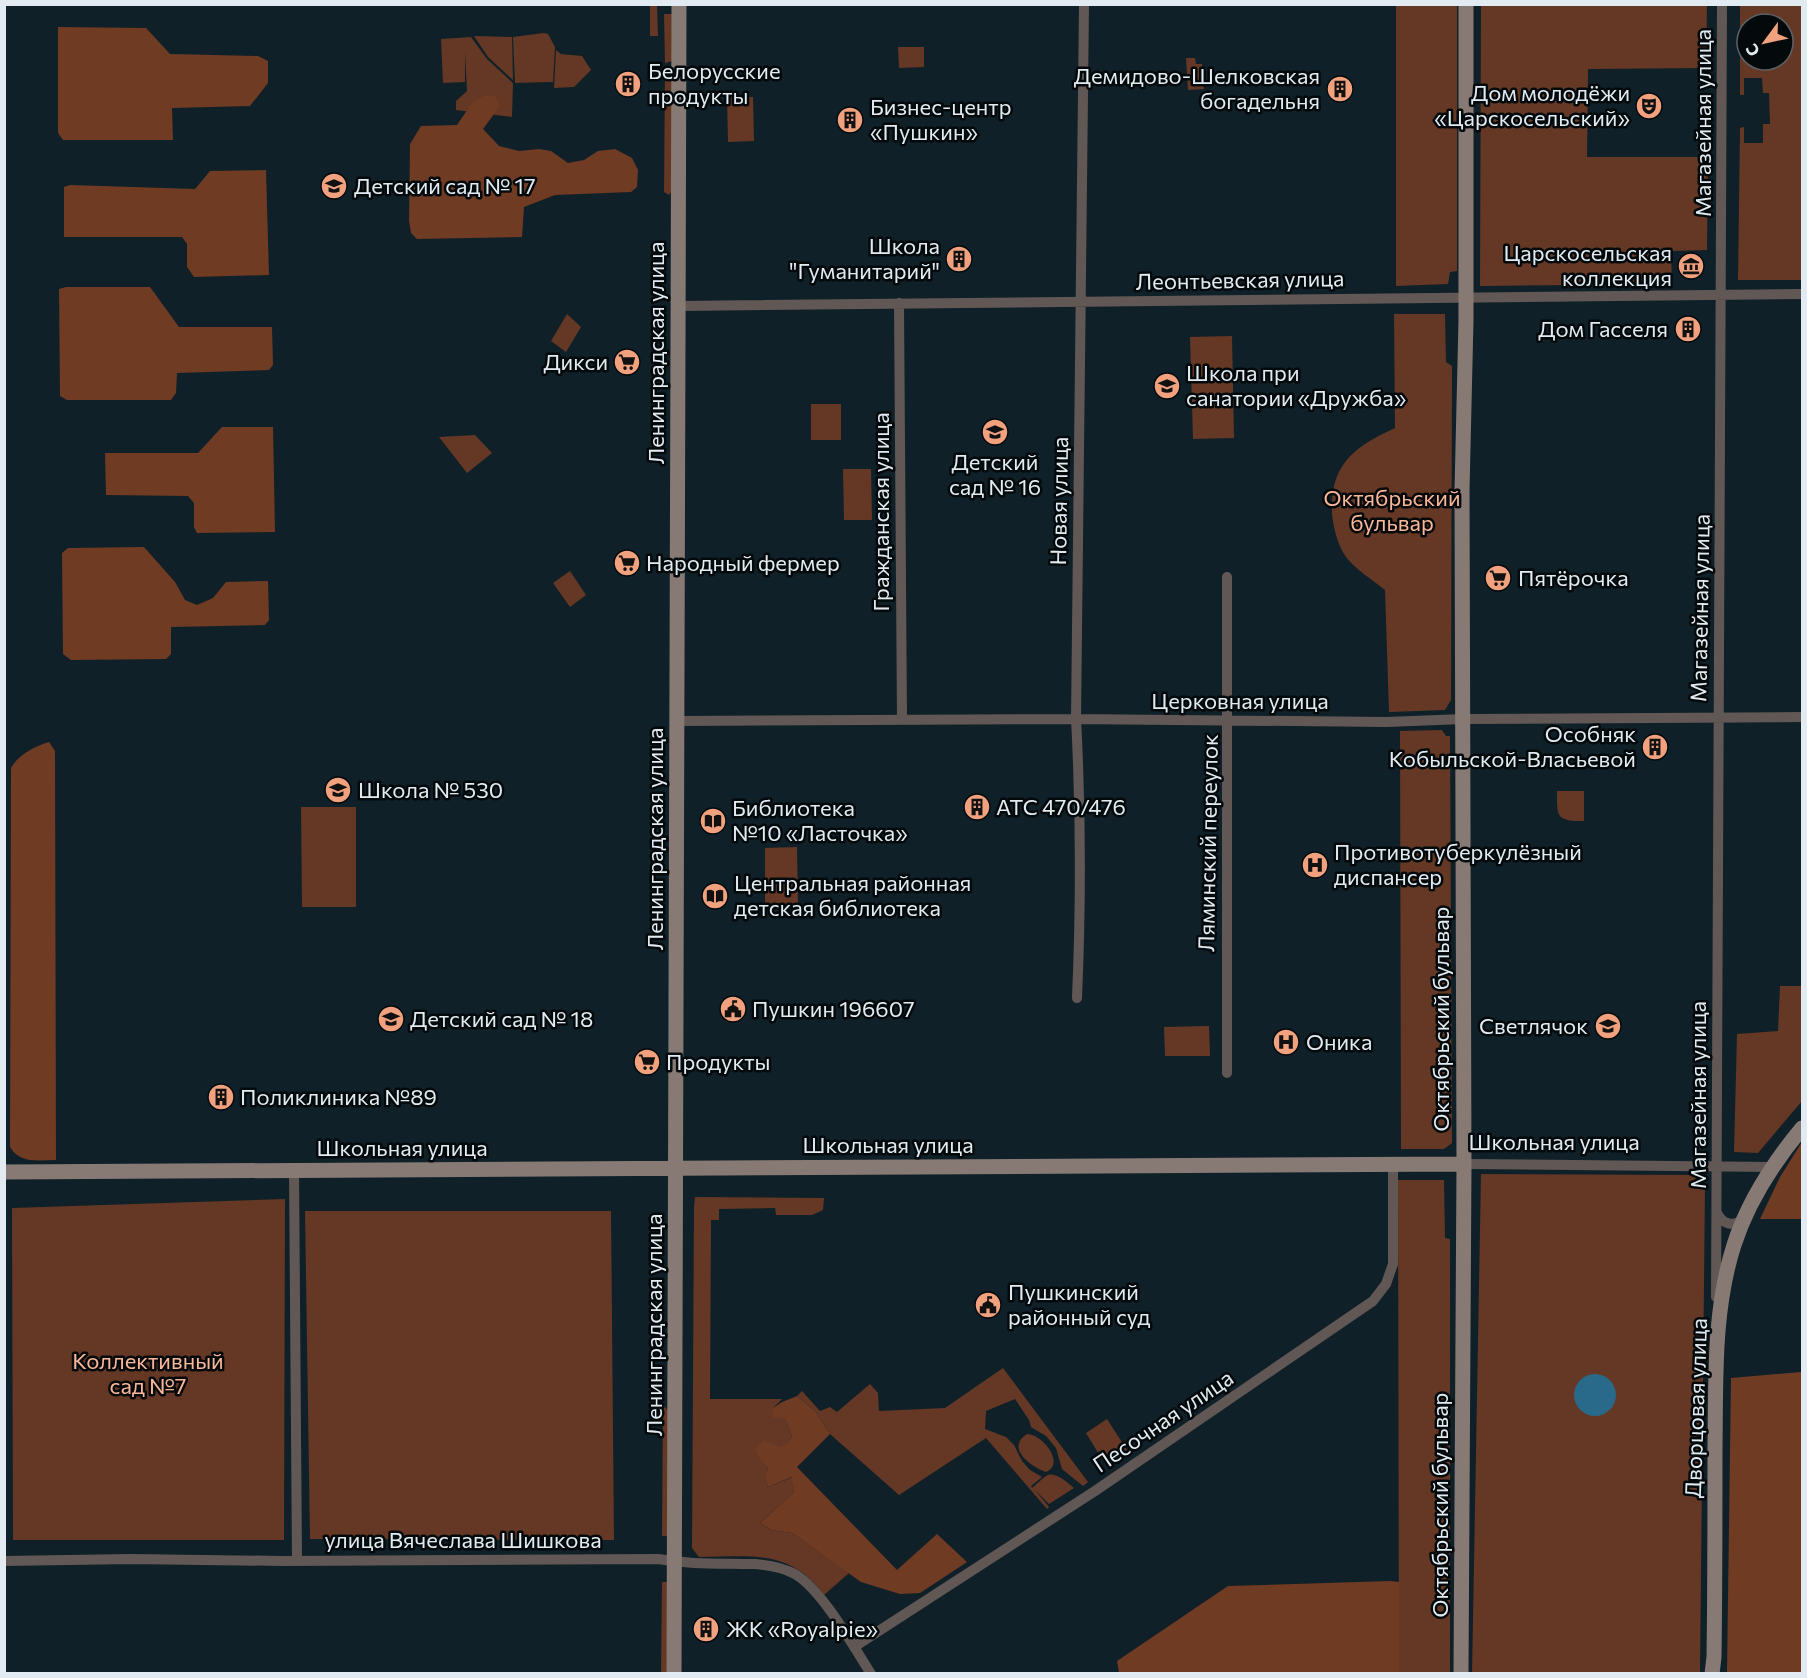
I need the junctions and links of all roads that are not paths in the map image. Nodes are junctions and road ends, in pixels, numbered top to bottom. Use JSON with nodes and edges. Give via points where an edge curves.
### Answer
{"nodes":[{"id":1,"x":680,"y":4,"type":"edge"},
{"id":2,"x":1084,"y":4,"type":"edge"},
{"id":3,"x":1466,"y":4,"type":"edge"},
{"id":4,"x":1722,"y":4,"type":"edge"},
{"id":5,"x":1722,"y":294,"type":"junction"},
{"id":6,"x":1803,"y":294,"type":"edge"},
{"id":7,"x":1466,"y":296,"type":"junction"},
{"id":8,"x":1081,"y":301,"type":"junction"},
{"id":9,"x":899,"y":303,"type":"junction"},
{"id":10,"x":679,"y":306,"type":"junction"},
{"id":11,"x":1227,"y":577,"type":"dead end"},
{"id":12,"x":1803,"y":717,"type":"edge"},
{"id":13,"x":1719,"y":718,"type":"junction"},
{"id":14,"x":1076,"y":719,"type":"junction"},
{"id":15,"x":1462,"y":719,"type":"junction"},
{"id":16,"x":678,"y":720,"type":"junction"},
{"id":17,"x":902,"y":720,"type":"junction"},
{"id":18,"x":1228,"y":721,"type":"junction"},
{"id":19,"x":1077,"y":998,"type":"dead end"},
{"id":20,"x":1227,"y":1073,"type":"dead end"},
{"id":21,"x":1803,"y":1128,"type":"edge"},
{"id":22,"x":1393,"y":1164,"type":"junction"},
{"id":23,"x":1464,"y":1164,"type":"junction"},
{"id":24,"x":1717,"y":1165,"type":"junction"},
{"id":25,"x":1772,"y":1167,"type":"junction"},
{"id":26,"x":676,"y":1168,"type":"junction"},
{"id":27,"x":294,"y":1171,"type":"junction"},
{"id":28,"x":4,"y":1172,"type":"edge"},
{"id":29,"x":1717,"y":1213,"type":"junction"},
{"id":30,"x":1744,"y":1219,"type":"junction"},
{"id":31,"x":1716,"y":1343,"type":"junction"},
{"id":32,"x":4,"y":1561,"type":"edge"},
{"id":33,"x":297,"y":1561,"type":"junction"},
{"id":34,"x":675,"y":1562,"type":"junction"},
{"id":35,"x":854,"y":1647,"type":"junction"},
{"id":36,"x":675,"y":1674,"type":"edge"},
{"id":37,"x":871,"y":1674,"type":"edge"},
{"id":38,"x":1461,"y":1674,"type":"edge"},
{"id":39,"x":1712,"y":1674,"type":"edge"}],
"edges":[{"from":1,"to":10,"type":"street","name":"Ленинградская улица"},
{"from":2,"to":8,"type":"street","name":"Новая улица"},
{"from":3,"to":7,"type":"street","name":"Октябрьский бульвар"},
{"from":4,"to":5,"type":"street","name":"Магазейная улица"},
{"from":5,"to":6,"type":"street","name":"Леонтьевская улица"},
{"from":5,"to":7,"type":"street","name":"Леонтьевская улица"},
{"from":5,"to":13,"type":"street","name":"Магазейная улица"},
{"from":7,"to":8,"type":"street","name":"Леонтьевская улица"},
{"from":7,"to":15,"type":"street","name":"Октябрьский бульвар"},
{"from":8,"to":9,"type":"street","name":"Леонтьевская улица"},
{"from":8,"to":14,"type":"street","name":"Новая улица"},
{"from":9,"to":10,"type":"street","name":"Леонтьевская улица"},
{"from":9,"to":17,"type":"street","name":"Гражданская улица"},
{"from":10,"to":16,"type":"street","name":"Ленинградская улица"},
{"from":11,"to":18,"type":"street","name":"Ляминский переулок"},
{"from":12,"to":13,"type":"street","name":"Церковная улица"},
{"from":13,"to":15,"type":"street","name":"Церковная улица"},
{"from":13,"to":24,"type":"street","name":"Магазейная улица"},
{"from":14,"to":17,"type":"street","name":"Церковная улица"},
{"from":14,"to":18,"type":"street","name":"Церковная улица"},
{"from":14,"to":19,"type":"street","name":"Новая улица","via":[[1080,806]]},
{"from":15,"to":18,"type":"street","name":"Церковная улица"},
{"from":15,"to":23,"type":"street","name":"Октябрьский бульвар"},
{"from":16,"to":17,"type":"street","name":"Церковная улица"},
{"from":16,"to":26,"type":"street","name":"Ленинградская улица"},
{"from":18,"to":20,"type":"street","name":"Ляминский переулок"},
{"from":21,"to":25,"type":"street","name":"Дворцовая улица"},
{"from":22,"to":23,"type":"street","name":"Школьная улица"},
{"from":22,"to":26,"type":"street","name":"Школьная улица"},
{"from":22,"to":35,"type":"street","name":"Песочная улица","via":[[1393,1264],[1386,1284],[1373,1301],[1086,1496]]},
{"from":23,"to":24,"type":"street","name":"Школьная улица"},
{"from":23,"to":38,"type":"street","name":"Октябрьский бульвар"},
{"from":24,"to":25,"type":"street","name":"Школьная улица"},
{"from":24,"to":29,"type":"street","name":"Магазейная улица"},
{"from":25,"to":30,"type":"street","name":"Дворцовая улица"},
{"from":26,"to":27,"type":"street","name":"Школьная улица"},
{"from":26,"to":34,"type":"street","name":"Ленинградская улица"},
{"from":27,"to":28,"type":"street","name":"Школьная улица"},
{"from":27,"to":33,"type":"street"},
{"from":29,"to":30,"type":"street","via":[[1729,1224]]},
{"from":29,"to":31,"type":"street","name":"Магазейная улица"},
{"from":30,"to":31,"type":"street","name":"Дворцовая улица","via":[[1726,1279]]},
{"from":31,"to":39,"type":"street","name":"Дворцовая улица"},
{"from":32,"to":33,"type":"street","name":"улица Вячеслава Шишкова"},
{"from":33,"to":34,"type":"street","name":"улица Вячеслава Шишкова"},
{"from":34,"to":35,"type":"street","name":"улица Вячеслава Шишкова","via":[[757,1564],[795,1574],[811,1587]]},
{"from":34,"to":36,"type":"street","name":"Ленинградская улица"},
{"from":35,"to":37,"type":"street","name":"улица Вячеслава Шишкова"}]}
